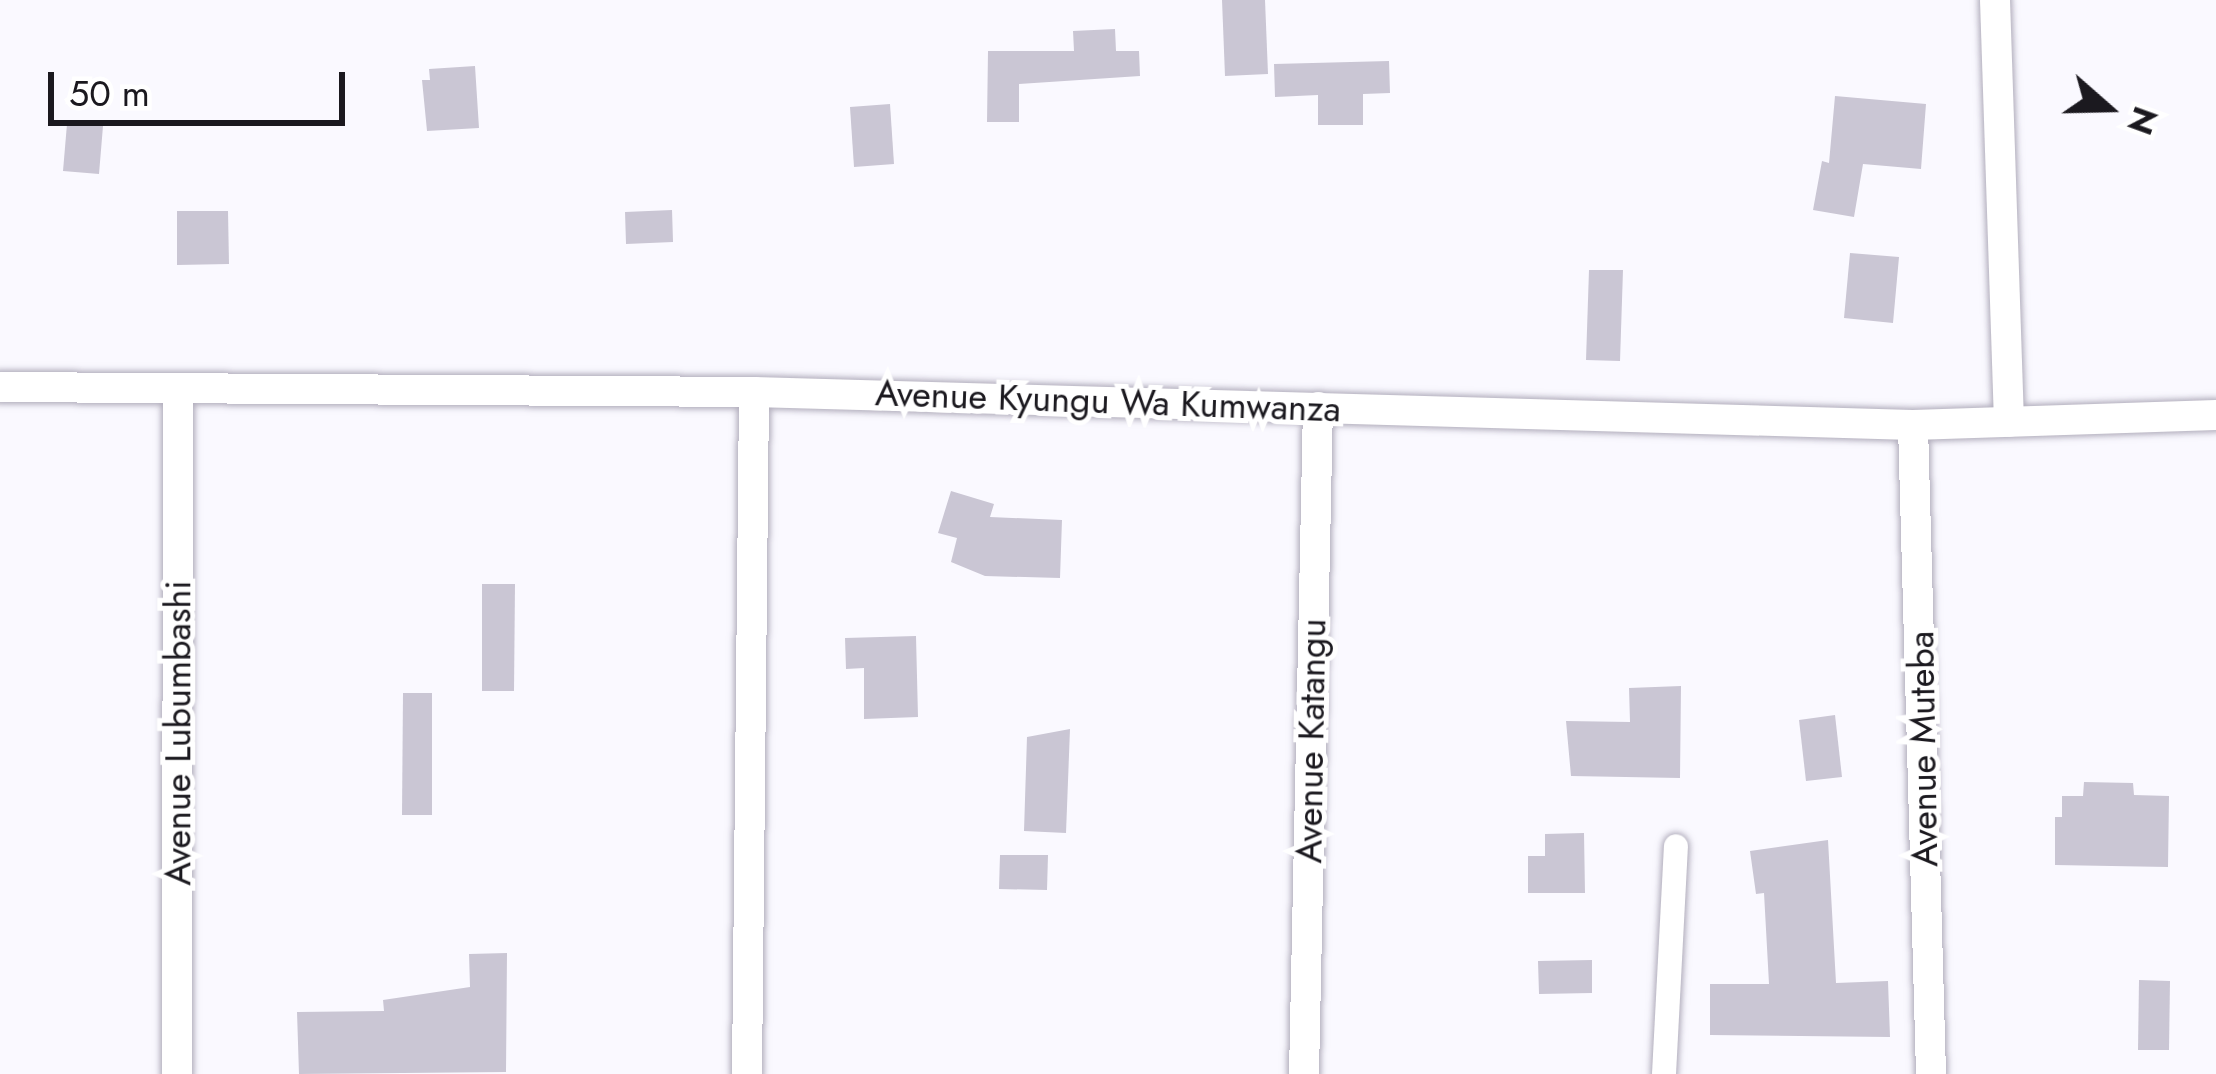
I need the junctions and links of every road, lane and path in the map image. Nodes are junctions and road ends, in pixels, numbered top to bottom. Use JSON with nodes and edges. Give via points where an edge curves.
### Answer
{"nodes":[{"id":1,"x":1995,"y":0,"type":"edge"},
{"id":2,"x":0,"y":387,"type":"edge"},
{"id":3,"x":754,"y":392,"type":"junction"},
{"id":4,"x":178,"y":393,"type":"junction"},
{"id":5,"x":1318,"y":407,"type":"junction"},
{"id":6,"x":2216,"y":415,"type":"edge"},
{"id":7,"x":2009,"y":422,"type":"junction"},
{"id":8,"x":1913,"y":425,"type":"junction"},
{"id":9,"x":1676,"y":846,"type":"dead end"},
{"id":10,"x":177,"y":1074,"type":"edge"},
{"id":11,"x":746,"y":1074,"type":"edge"},
{"id":12,"x":1304,"y":1074,"type":"edge"},
{"id":13,"x":1664,"y":1074,"type":"edge"},
{"id":14,"x":1931,"y":1074,"type":"edge"}],
"edges":[{"from":1,"to":7,"type":"street"},
{"from":2,"to":4,"type":"street","name":"Avenue Kyungu Wa Kumwanza"},
{"from":3,"to":4,"type":"street","name":"Avenue Kyungu Wa Kumwanza"},
{"from":3,"to":5,"type":"street","name":"Avenue Kyungu Wa Kumwanza"},
{"from":3,"to":11,"type":"street"},
{"from":4,"to":10,"type":"street","name":"Avenue Lubumbashi"},
{"from":5,"to":8,"type":"street","name":"Avenue Kyungu Wa Kumwanza"},
{"from":5,"to":12,"type":"street","name":"Avenue Katangu"},
{"from":6,"to":7,"type":"street","name":"Avenue Kyungu Wa Kumwanza"},
{"from":7,"to":8,"type":"street","name":"Avenue Kyungu Wa Kumwanza"},
{"from":8,"to":14,"type":"street","name":"Avenue Muteba"},
{"from":9,"to":13,"type":"street"}]}
